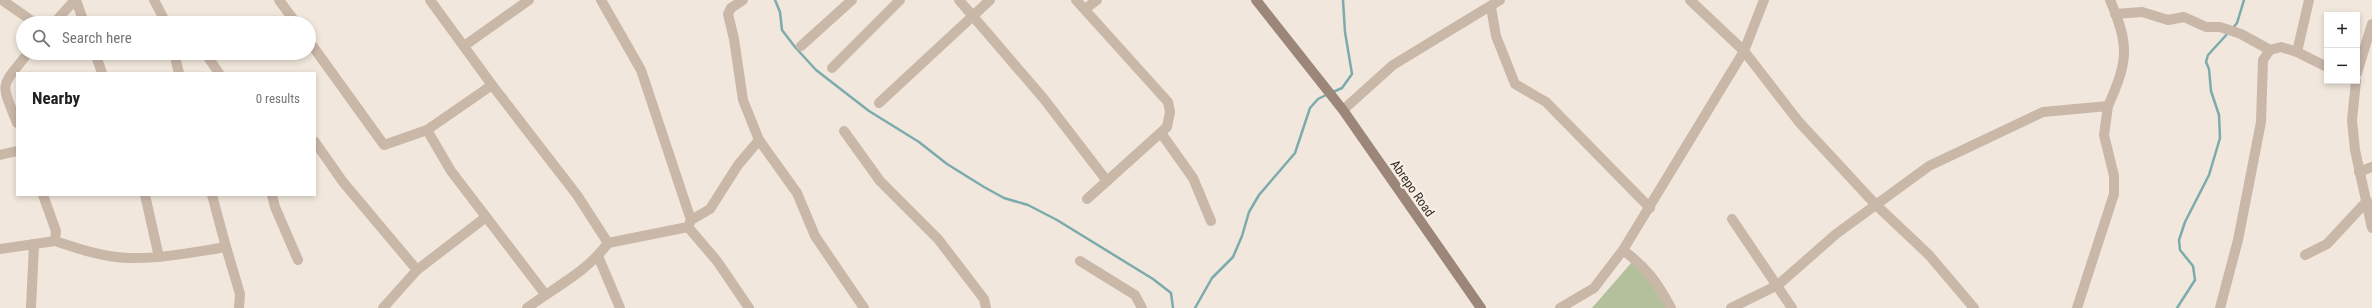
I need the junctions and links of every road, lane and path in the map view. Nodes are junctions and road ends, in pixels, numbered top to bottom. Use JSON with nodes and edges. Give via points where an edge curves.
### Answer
{"nodes":[{"id":1,"x":2,"y":0,"type":"edge"},
{"id":2,"x":76,"y":0,"type":"edge"},
{"id":3,"x":154,"y":0,"type":"edge"},
{"id":4,"x":279,"y":0,"type":"edge"},
{"id":5,"x":430,"y":0,"type":"edge"},
{"id":6,"x":529,"y":0,"type":"edge"},
{"id":7,"x":601,"y":0,"type":"edge"},
{"id":8,"x":743,"y":0,"type":"edge"},
{"id":9,"x":852,"y":0,"type":"edge"},
{"id":10,"x":900,"y":0,"type":"edge"},
{"id":11,"x":959,"y":0,"type":"edge"},
{"id":12,"x":990,"y":0,"type":"edge"},
{"id":13,"x":1076,"y":0,"type":"edge"},
{"id":14,"x":1097,"y":0,"type":"edge"},
{"id":15,"x":1256,"y":0,"type":"edge"},
{"id":16,"x":1690,"y":0,"type":"edge"},
{"id":17,"x":1764,"y":0,"type":"edge"},
{"id":18,"x":2110,"y":0,"type":"edge"},
{"id":19,"x":2309,"y":0,"type":"edge"},
{"id":20,"x":1496,"y":2,"type":"edge"},
{"id":21,"x":1085,"y":9,"type":"junction"},
{"id":22,"x":2115,"y":14,"type":"junction"},
{"id":23,"x":973,"y":15,"type":"junction"},
{"id":24,"x":25,"y":16,"type":"edge"},
{"id":25,"x":61,"y":16,"type":"edge"},
{"id":26,"x":82,"y":16,"type":"edge"},
{"id":27,"x":163,"y":16,"type":"edge"},
{"id":28,"x":291,"y":16,"type":"edge"},
{"id":29,"x":2372,"y":24,"type":"edge"},
{"id":30,"x":464,"y":46,"type":"junction"},
{"id":31,"x":801,"y":46,"type":"dead end"},
{"id":32,"x":316,"y":50,"type":"edge"},
{"id":33,"x":2270,"y":50,"type":"junction"},
{"id":34,"x":1744,"y":51,"type":"junction"},
{"id":35,"x":2297,"y":52,"type":"junction"},
{"id":36,"x":22,"y":60,"type":"edge"},
{"id":37,"x":97,"y":60,"type":"edge"},
{"id":38,"x":176,"y":60,"type":"edge"},
{"id":39,"x":210,"y":60,"type":"edge"},
{"id":40,"x":2360,"y":62,"type":"edge"},
{"id":41,"x":2324,"y":66,"type":"edge"},
{"id":42,"x":832,"y":68,"type":"dead end"},
{"id":43,"x":102,"y":72,"type":"edge"},
{"id":44,"x":179,"y":72,"type":"edge"},
{"id":45,"x":218,"y":72,"type":"edge"},
{"id":46,"x":2,"y":81,"type":"edge"},
{"id":47,"x":2356,"y":84,"type":"edge"},
{"id":48,"x":492,"y":85,"type":"junction"},
{"id":49,"x":879,"y":103,"type":"dead end"},
{"id":50,"x":2108,"y":106,"type":"junction"},
{"id":51,"x":1343,"y":110,"type":"junction"},
{"id":52,"x":16,"y":120,"type":"edge"},
{"id":53,"x":427,"y":130,"type":"junction"},
{"id":54,"x":844,"y":131,"type":"dead end"},
{"id":55,"x":1161,"y":133,"type":"junction"},
{"id":56,"x":759,"y":140,"type":"junction"},
{"id":57,"x":316,"y":143,"type":"edge"},
{"id":58,"x":16,"y":152,"type":"edge"},
{"id":59,"x":0,"y":154,"type":"edge"},
{"id":60,"x":2372,"y":167,"type":"edge"},
{"id":61,"x":2359,"y":172,"type":"junction"},
{"id":62,"x":1107,"y":181,"type":"junction"},
{"id":63,"x":43,"y":196,"type":"edge"},
{"id":64,"x":145,"y":196,"type":"edge"},
{"id":65,"x":212,"y":196,"type":"edge"},
{"id":66,"x":272,"y":196,"type":"edge"},
{"id":67,"x":1087,"y":199,"type":"dead end"},
{"id":68,"x":2367,"y":201,"type":"junction"},
{"id":69,"x":1876,"y":205,"type":"junction"},
{"id":70,"x":1650,"y":208,"type":"junction"},
{"id":71,"x":486,"y":217,"type":"junction"},
{"id":72,"x":1732,"y":219,"type":"dead end"},
{"id":73,"x":1210,"y":221,"type":"dead end"},
{"id":74,"x":690,"y":224,"type":"junction"},
{"id":75,"x":2372,"y":228,"type":"edge"},
{"id":76,"x":56,"y":241,"type":"junction"},
{"id":77,"x":608,"y":243,"type":"junction"},
{"id":78,"x":34,"y":244,"type":"junction"},
{"id":79,"x":226,"y":247,"type":"junction"},
{"id":80,"x":0,"y":249,"type":"edge"},
{"id":81,"x":1624,"y":250,"type":"junction"},
{"id":82,"x":2305,"y":255,"type":"dead end"},
{"id":83,"x":598,"y":256,"type":"junction"},
{"id":84,"x":159,"y":257,"type":"junction"},
{"id":85,"x":298,"y":260,"type":"dead end"},
{"id":86,"x":1080,"y":261,"type":"dead end"},
{"id":87,"x":417,"y":270,"type":"junction"},
{"id":88,"x":1778,"y":284,"type":"junction"},
{"id":89,"x":545,"y":294,"type":"junction"},
{"id":90,"x":1972,"y":307,"type":"edge"},
{"id":91,"x":31,"y":308,"type":"edge"},
{"id":92,"x":239,"y":308,"type":"edge"},
{"id":93,"x":382,"y":308,"type":"edge"},
{"id":94,"x":527,"y":308,"type":"edge"},
{"id":95,"x":620,"y":308,"type":"edge"},
{"id":96,"x":749,"y":308,"type":"edge"},
{"id":97,"x":864,"y":308,"type":"edge"},
{"id":98,"x":986,"y":308,"type":"edge"},
{"id":99,"x":1142,"y":308,"type":"edge"},
{"id":100,"x":1481,"y":308,"type":"edge"},
{"id":101,"x":1560,"y":308,"type":"edge"},
{"id":102,"x":1671,"y":308,"type":"edge"},
{"id":103,"x":1731,"y":308,"type":"edge"},
{"id":104,"x":1792,"y":308,"type":"edge"},
{"id":105,"x":2077,"y":308,"type":"edge"},
{"id":106,"x":2220,"y":308,"type":"edge"}],
"edges":[{"from":1,"to":24,"type":"street"},
{"from":2,"to":25,"type":"street"},
{"from":2,"to":26,"type":"street"},
{"from":3,"to":27,"type":"street"},
{"from":4,"to":28,"type":"street"},
{"from":5,"to":30,"type":"street"},
{"from":6,"to":30,"type":"street"},
{"from":7,"to":74,"type":"street","via":[[642,70]]},
{"from":8,"to":56,"type":"street","via":[[731,8],[728,14],[743,100]]},
{"from":9,"to":31,"type":"street"},
{"from":10,"to":42,"type":"street"},
{"from":11,"to":23,"type":"street"},
{"from":12,"to":23,"type":"street"},
{"from":13,"to":21,"type":"street"},
{"from":14,"to":21,"type":"street"},
{"from":15,"to":51,"type":"main road","name":"Abrepo Road"},
{"from":16,"to":34,"type":"street"},
{"from":17,"to":34,"type":"street"},
{"from":18,"to":22,"type":"street"},
{"from":19,"to":35,"type":"street"},
{"from":20,"to":51,"type":"street","via":[[1393,65]]},
{"from":20,"to":70,"type":"street","via":[[1496,36],[1515,84],[1546,102]]},
{"from":21,"to":55,"type":"street","via":[[1168,102],[1170,112],[1167,127]]},
{"from":22,"to":33,"type":"street","via":[[2142,12],[2168,20],[2184,17],[2206,27],[2225,28]]},
{"from":22,"to":50,"type":"street","via":[[2124,38],[2125,59],[2121,79]]},
{"from":23,"to":49,"type":"street"},
{"from":23,"to":62,"type":"street","via":[[1044,99]]},
{"from":29,"to":40,"type":"street"},
{"from":30,"to":48,"type":"street"},
{"from":32,"to":53,"type":"street","via":[[384,145]]},
{"from":33,"to":35,"type":"street","via":[[2281,47]]},
{"from":33,"to":106,"type":"street","via":[[2263,60],[2261,122],[2256,154],[2238,240]]},
{"from":34,"to":69,"type":"street","via":[[1799,122]]},
{"from":34,"to":70,"type":"street"},
{"from":35,"to":41,"type":"street"},
{"from":36,"to":46,"type":"street"},
{"from":37,"to":43,"type":"street"},
{"from":38,"to":44,"type":"street"},
{"from":39,"to":45,"type":"street"},
{"from":46,"to":52,"type":"street"},
{"from":47,"to":61,"type":"street","via":[[2352,120]]},
{"from":48,"to":53,"type":"street"},
{"from":48,"to":77,"type":"street","via":[[577,195]]},
{"from":50,"to":69,"type":"street","via":[[2043,112],[1929,166]]},
{"from":50,"to":105,"type":"street","via":[[2104,135],[2114,176],[2114,194]]},
{"from":51,"to":100,"type":"main road","name":"Abrepo Road"},
{"from":53,"to":71,"type":"street","via":[[451,171]]},
{"from":54,"to":98,"type":"street","via":[[880,180],[938,239],[984,299]]},
{"from":55,"to":62,"type":"street"},
{"from":55,"to":73,"type":"street","via":[[1193,178]]},
{"from":56,"to":74,"type":"street","via":[[738,165],[710,209]]},
{"from":56,"to":97,"type":"street","via":[[797,193],[815,236]]},
{"from":57,"to":87,"type":"street","via":[[344,182]]},
{"from":58,"to":59,"type":"street"},
{"from":60,"to":61,"type":"street"},
{"from":61,"to":68,"type":"street"},
{"from":62,"to":67,"type":"street"},
{"from":63,"to":76,"type":"street","via":[[56,231]]},
{"from":64,"to":84,"type":"street"},
{"from":65,"to":79,"type":"street"},
{"from":66,"to":85,"type":"street"},
{"from":68,"to":75,"type":"street"},
{"from":68,"to":82,"type":"street","via":[[2327,244]]},
{"from":69,"to":88,"type":"street"},
{"from":69,"to":90,"type":"street","via":[[1929,255]]},
{"from":70,"to":81,"type":"street"},
{"from":71,"to":87,"type":"street"},
{"from":71,"to":89,"type":"street"},
{"from":72,"to":88,"type":"street"},
{"from":74,"to":77,"type":"street"},
{"from":74,"to":96,"type":"street"},
{"from":76,"to":78,"type":"street"},
{"from":76,"to":84,"type":"street","via":[[86,251],[127,258]]},
{"from":77,"to":83,"type":"street"},
{"from":78,"to":80,"type":"street"},
{"from":78,"to":91,"type":"street"},
{"from":79,"to":84,"type":"street"},
{"from":79,"to":92,"type":"street","via":[[240,294]]},
{"from":81,"to":101,"type":"street","via":[[1594,288]]},
{"from":81,"to":102,"type":"street","via":[[1641,263],[1654,278]]},
{"from":83,"to":89,"type":"street","via":[[563,285]]},
{"from":83,"to":95,"type":"street"},
{"from":86,"to":99,"type":"street","via":[[1135,295]]},
{"from":87,"to":93,"type":"street"},
{"from":88,"to":103,"type":"street"},
{"from":88,"to":104,"type":"street"},
{"from":89,"to":94,"type":"street"}]}
